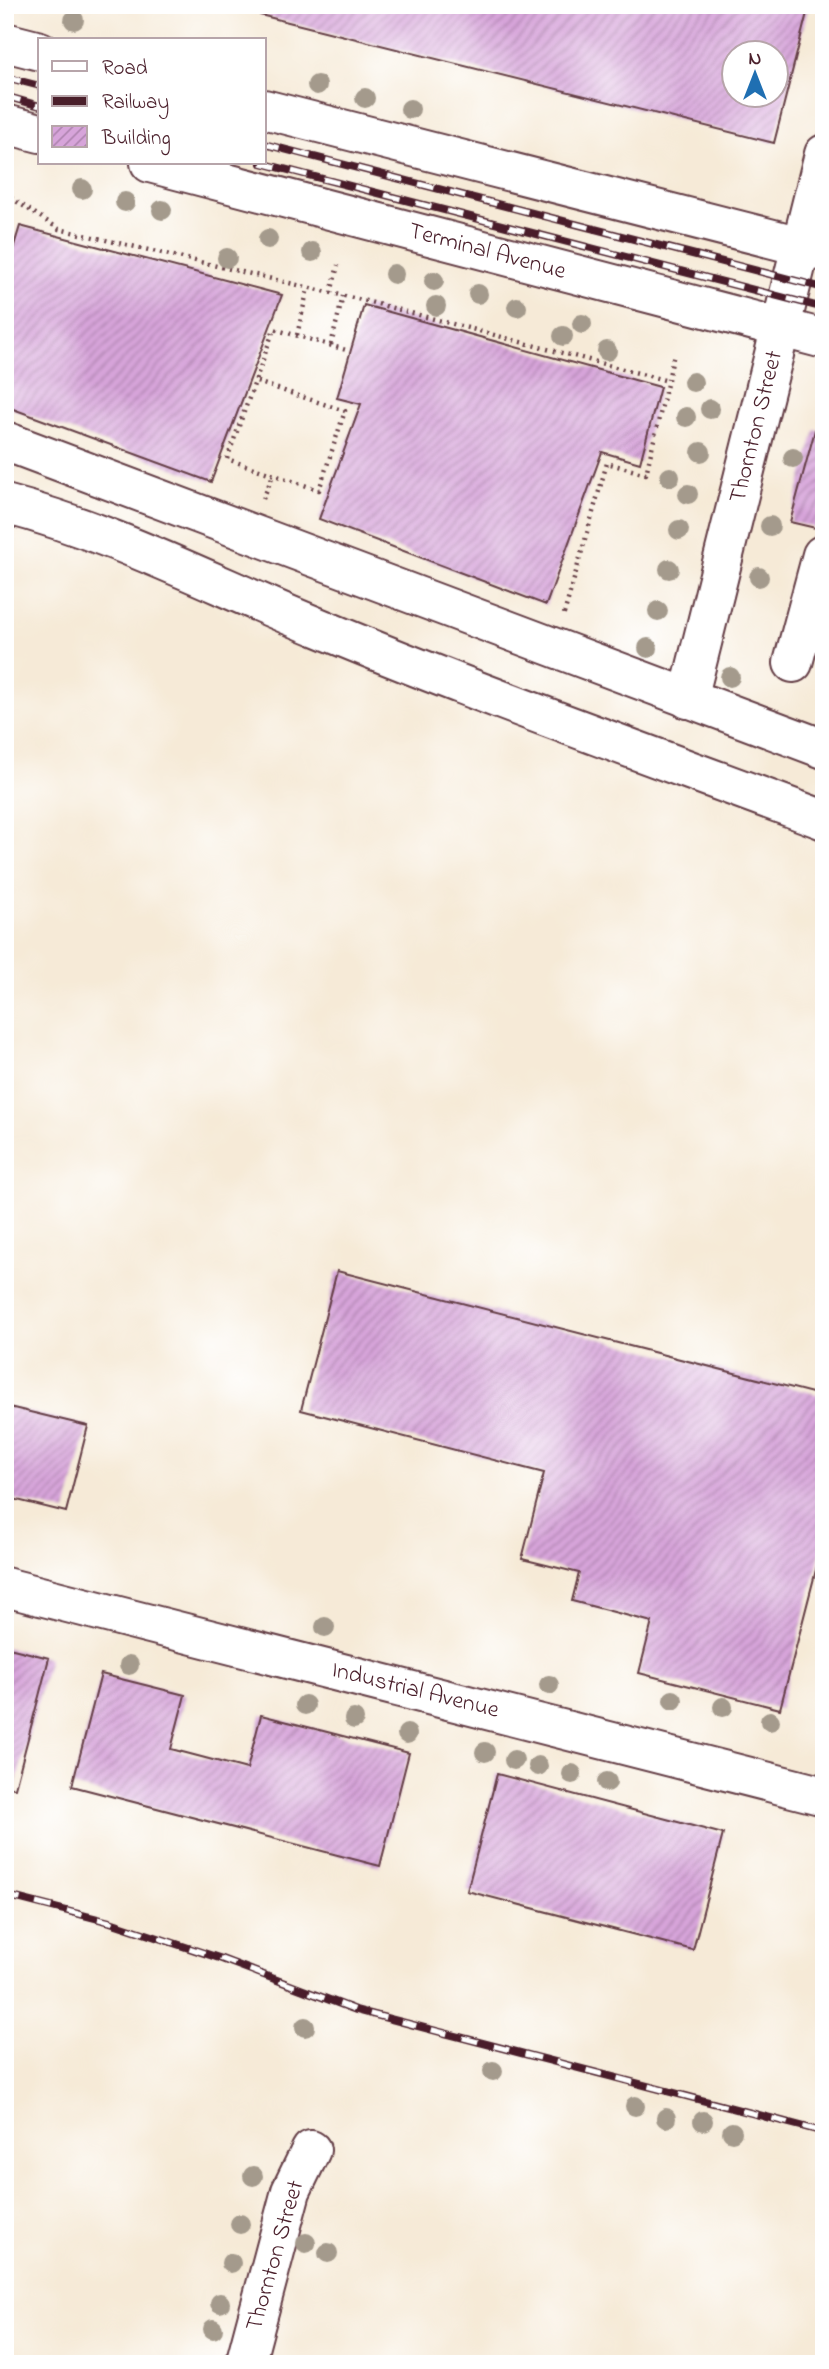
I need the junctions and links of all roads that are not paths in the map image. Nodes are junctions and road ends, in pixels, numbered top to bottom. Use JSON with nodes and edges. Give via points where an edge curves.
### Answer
{"nodes":[{"id":1,"x":5,"y":42,"type":"edge"},
{"id":2,"x":38,"y":50,"type":"edge"},
{"id":3,"x":266,"y":110,"type":"edge"},
{"id":4,"x":5,"y":124,"type":"edge"},
{"id":5,"x":38,"y":133,"type":"edge"},
{"id":6,"x":824,"y":154,"type":"edge"},
{"id":7,"x":154,"y":164,"type":"edge"},
{"id":8,"x":812,"y":249,"type":"edge"},
{"id":9,"x":781,"y":328,"type":"junction"},
{"id":10,"x":824,"y":338,"type":"edge"},
{"id":11,"x":5,"y":440,"type":"edge"},
{"id":12,"x":5,"y":504,"type":"edge"},
{"id":13,"x":822,"y":555,"type":"dead end"},
{"id":14,"x":793,"y":663,"type":"dead end"},
{"id":15,"x":688,"y":699,"type":"junction"},
{"id":16,"x":824,"y":749,"type":"edge"},
{"id":17,"x":824,"y":820,"type":"edge"},
{"id":18,"x":5,"y":1587,"type":"edge"},
{"id":19,"x":824,"y":1796,"type":"edge"},
{"id":20,"x":311,"y":2150,"type":"dead end"},
{"id":21,"x":245,"y":2364,"type":"edge"}],
"edges":[{"from":1,"to":2,"type":"street"},
{"from":3,"to":8,"type":"street"},
{"from":4,"to":5,"type":"street"},
{"from":6,"to":8,"type":"street","name":"Thornton Street"},
{"from":7,"to":9,"type":"street","name":"Terminal Avenue"},
{"from":8,"to":9,"type":"street","name":"Thornton Street"},
{"from":9,"to":10,"type":"street","name":"Terminal Avenue"},
{"from":9,"to":15,"type":"street","name":"Thornton Street"},
{"from":11,"to":15,"type":"street","via":[[65,445]]},
{"from":12,"to":17,"type":"street","via":[[128,544],[319,628]]},
{"from":13,"to":14,"type":"street"},
{"from":15,"to":16,"type":"street"},
{"from":18,"to":19,"type":"street","name":"Industrial Avenue"},
{"from":20,"to":21,"type":"street","name":"Thornton Street","via":[[291,2191]]}]}
